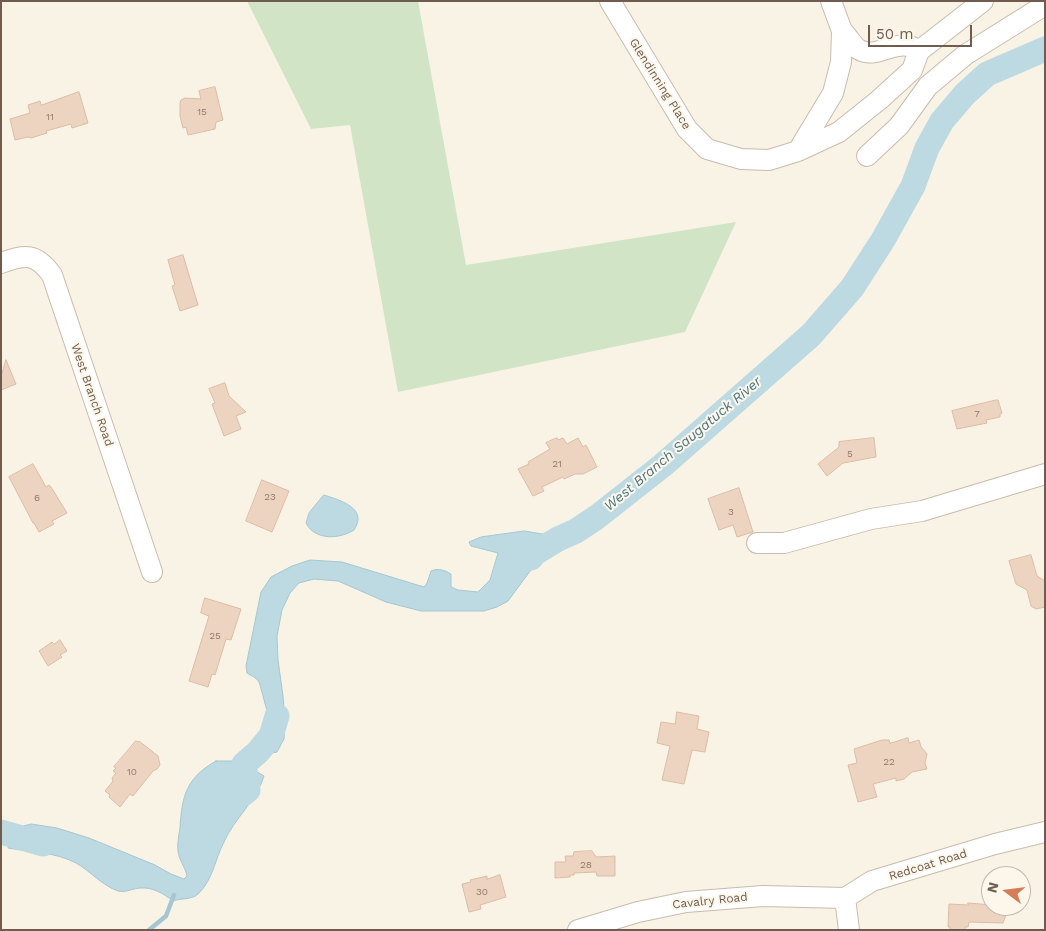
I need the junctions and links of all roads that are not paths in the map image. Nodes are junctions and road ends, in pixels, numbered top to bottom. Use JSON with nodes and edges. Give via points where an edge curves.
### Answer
{"nodes":[{"id":1,"x":610,"y":1,"type":"edge"},
{"id":2,"x":831,"y":1,"type":"edge"},
{"id":3,"x":983,"y":1,"type":"edge"},
{"id":4,"x":1045,"y":5,"type":"edge"},
{"id":5,"x":842,"y":31,"type":"junction"},
{"id":6,"x":919,"y":51,"type":"junction"},
{"id":7,"x":912,"y":70,"type":"junction"},
{"id":8,"x":928,"y":86,"type":"junction"},
{"id":9,"x":798,"y":151,"type":"junction"},
{"id":10,"x":867,"y":156,"type":"dead end"},
{"id":11,"x":1,"y":263,"type":"edge"},
{"id":12,"x":1045,"y":474,"type":"edge"},
{"id":13,"x":757,"y":543,"type":"dead end"},
{"id":14,"x":152,"y":572,"type":"dead end"},
{"id":15,"x":1045,"y":832,"type":"edge"},
{"id":16,"x":845,"y":898,"type":"junction"},
{"id":17,"x":578,"y":930,"type":"edge"},
{"id":18,"x":849,"y":930,"type":"edge"}],
"edges":[{"from":1,"to":9,"type":"street","name":"Glendinning Place","via":[[687,129],[707,149],[741,159],[769,160]]},
{"from":2,"to":5,"type":"street"},
{"from":3,"to":6,"type":"street"},
{"from":4,"to":8,"type":"street","via":[[965,55]]},
{"from":5,"to":6,"type":"street","via":[[857,48],[866,52],[899,46]]},
{"from":5,"to":9,"type":"street","via":[[841,62],[833,92]]},
{"from":6,"to":7,"type":"street"},
{"from":7,"to":8,"type":"street"},
{"from":7,"to":9,"type":"street","name":"Glendinning Place","via":[[839,132]]},
{"from":8,"to":10,"type":"street","via":[[898,126]]},
{"from":11,"to":14,"type":"street","name":"West Branch Road","via":[[29,256],[37,258],[52,275]]},
{"from":12,"to":13,"type":"street","via":[[922,511],[871,519],[784,543]]},
{"from":15,"to":16,"type":"street","name":"Redcoat Road","via":[[872,881]]},
{"from":16,"to":17,"type":"street","name":"Cavalry Road","via":[[762,896],[686,902]]},
{"from":16,"to":18,"type":"street"}]}
